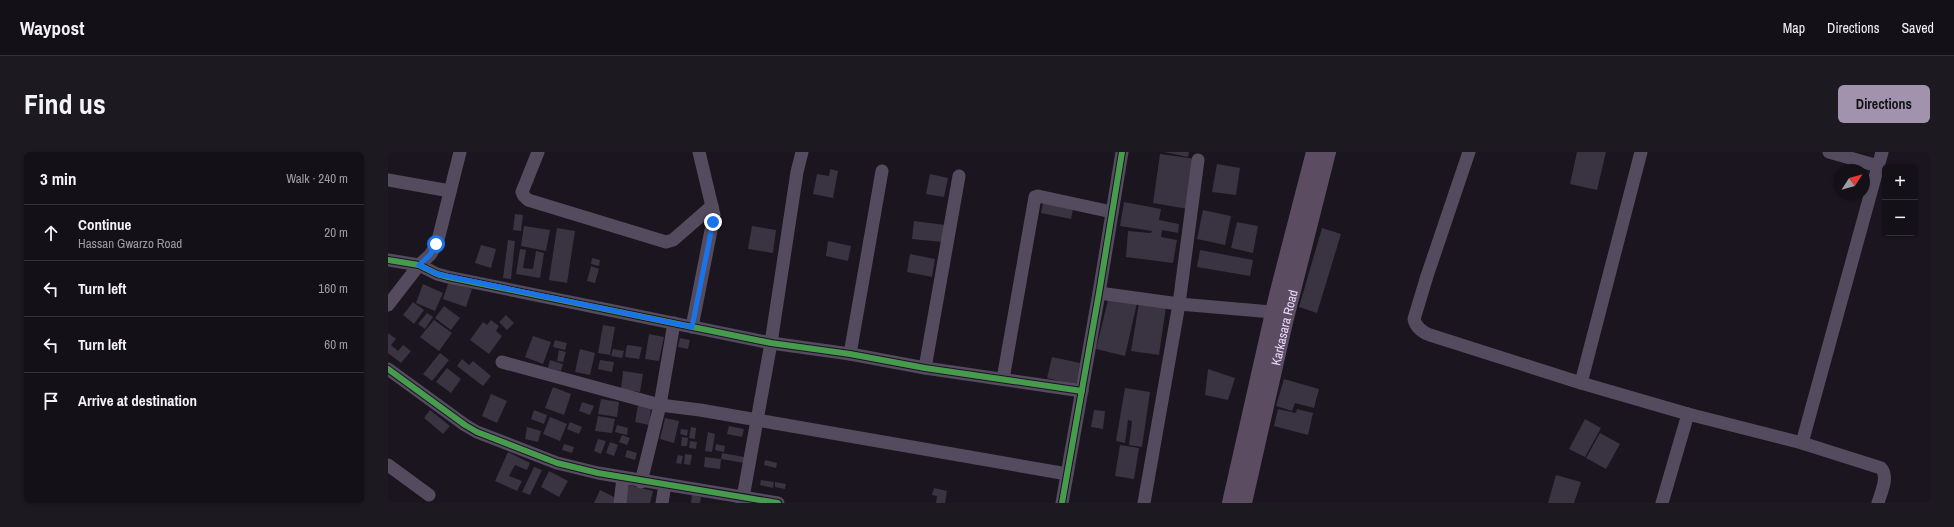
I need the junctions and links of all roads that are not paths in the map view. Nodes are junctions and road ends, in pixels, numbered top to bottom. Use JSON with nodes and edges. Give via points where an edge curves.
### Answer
{"nodes":[{"id":1,"x":460,"y":152,"type":"edge"},
{"id":2,"x":538,"y":152,"type":"edge"},
{"id":3,"x":699,"y":152,"type":"edge"},
{"id":4,"x":802,"y":152,"type":"edge"},
{"id":5,"x":1122,"y":152,"type":"edge"},
{"id":6,"x":1314,"y":152,"type":"edge"},
{"id":7,"x":1328,"y":152,"type":"edge"},
{"id":8,"x":1469,"y":152,"type":"edge"},
{"id":9,"x":1641,"y":152,"type":"edge"},
{"id":10,"x":1829,"y":152,"type":"edge"},
{"id":11,"x":1882,"y":152,"type":"edge"},
{"id":12,"x":1198,"y":160,"type":"dead end"},
{"id":13,"x":1878,"y":166,"type":"junction"},
{"id":14,"x":882,"y":171,"type":"dead end"},
{"id":15,"x":959,"y":176,"type":"dead end"},
{"id":16,"x":388,"y":180,"type":"edge"},
{"id":17,"x":450,"y":191,"type":"junction"},
{"id":18,"x":712,"y":206,"type":"junction"},
{"id":19,"x":1112,"y":212,"type":"junction"},
{"id":20,"x":388,"y":260,"type":"edge"},
{"id":21,"x":419,"y":265,"type":"junction"},
{"id":22,"x":1099,"y":293,"type":"junction"},
{"id":23,"x":1179,"y":304,"type":"junction"},
{"id":24,"x":388,"y":305,"type":"edge"},
{"id":25,"x":1280,"y":312,"type":"junction"},
{"id":26,"x":674,"y":323,"type":"junction"},
{"id":27,"x":692,"y":327,"type":"junction"},
{"id":28,"x":771,"y":343,"type":"junction"},
{"id":29,"x":850,"y":354,"type":"junction"},
{"id":30,"x":502,"y":362,"type":"dead end"},
{"id":31,"x":925,"y":368,"type":"junction"},
{"id":32,"x":388,"y":369,"type":"edge"},
{"id":33,"x":1003,"y":379,"type":"junction"},
{"id":34,"x":1581,"y":383,"type":"junction"},
{"id":35,"x":1082,"y":391,"type":"junction"},
{"id":36,"x":660,"y":405,"type":"junction"},
{"id":37,"x":1688,"y":414,"type":"junction"},
{"id":38,"x":756,"y":419,"type":"junction"},
{"id":39,"x":1802,"y":443,"type":"junction"},
{"id":40,"x":388,"y":465,"type":"edge"},
{"id":41,"x":1067,"y":474,"type":"junction"},
{"id":42,"x":623,"y":478,"type":"junction"},
{"id":43,"x":641,"y":482,"type":"junction"},
{"id":44,"x":665,"y":485,"type":"junction"},
{"id":45,"x":429,"y":495,"type":"dead end"},
{"id":46,"x":742,"y":500,"type":"edge"},
{"id":47,"x":620,"y":503,"type":"edge"},
{"id":48,"x":662,"y":503,"type":"edge"},
{"id":49,"x":778,"y":503,"type":"edge"},
{"id":50,"x":1062,"y":503,"type":"edge"},
{"id":51,"x":1144,"y":503,"type":"edge"},
{"id":52,"x":1230,"y":503,"type":"edge"},
{"id":53,"x":1244,"y":503,"type":"edge"},
{"id":54,"x":1662,"y":503,"type":"edge"},
{"id":55,"x":1878,"y":503,"type":"edge"}],
"edges":[{"from":1,"to":17,"type":"street"},
{"from":2,"to":18,"type":"street","via":[[522,192],[528,200],[666,242],[673,240]]},
{"from":3,"to":18,"type":"street"},
{"from":4,"to":28,"type":"street"},
{"from":5,"to":19,"type":"street"},
{"from":6,"to":25,"type":"main road","name":"Karkasara Road"},
{"from":7,"to":25,"type":"main road","name":"Karkasara Road"},
{"from":8,"to":34,"type":"street","via":[[1427,276],[1414,319],[1415,325],[1430,335]]},
{"from":9,"to":34,"type":"street"},
{"from":10,"to":13,"type":"street"},
{"from":11,"to":13,"type":"street"},
{"from":12,"to":23,"type":"street"},
{"from":13,"to":39,"type":"street"},
{"from":14,"to":29,"type":"street"},
{"from":15,"to":31,"type":"street"},
{"from":16,"to":17,"type":"street"},
{"from":17,"to":21,"type":"street","via":[[436,244],[430,255]]},
{"from":18,"to":27,"type":"street","via":[[714,216]]},
{"from":19,"to":22,"type":"street"},
{"from":19,"to":33,"type":"street","via":[[1035,197]]},
{"from":20,"to":21,"type":"street"},
{"from":21,"to":24,"type":"street"},
{"from":21,"to":26,"type":"street","via":[[448,277]]},
{"from":22,"to":23,"type":"street"},
{"from":22,"to":35,"type":"street"},
{"from":23,"to":25,"type":"street"},
{"from":23,"to":51,"type":"street"},
{"from":25,"to":52,"type":"main road","name":"Karkasara Road"},
{"from":25,"to":53,"type":"main road","name":"Karkasara Road"},
{"from":26,"to":27,"type":"street"},
{"from":26,"to":36,"type":"street"},
{"from":27,"to":28,"type":"street"},
{"from":28,"to":29,"type":"street"},
{"from":28,"to":38,"type":"street"},
{"from":29,"to":31,"type":"street"},
{"from":30,"to":36,"type":"street"},
{"from":31,"to":33,"type":"street"},
{"from":32,"to":42,"type":"street","via":[[477,432],[558,463]]},
{"from":33,"to":35,"type":"street"},
{"from":34,"to":37,"type":"street"},
{"from":35,"to":41,"type":"street"},
{"from":36,"to":38,"type":"street"},
{"from":36,"to":43,"type":"street"},
{"from":37,"to":39,"type":"street"},
{"from":37,"to":54,"type":"street"},
{"from":38,"to":41,"type":"street"},
{"from":38,"to":46,"type":"street"},
{"from":39,"to":55,"type":"street","via":[[1881,468],[1885,478]]},
{"from":40,"to":45,"type":"street"},
{"from":41,"to":50,"type":"street"},
{"from":42,"to":43,"type":"street"},
{"from":42,"to":47,"type":"street"},
{"from":43,"to":44,"type":"street"},
{"from":44,"to":46,"type":"street"},
{"from":44,"to":48,"type":"street"},
{"from":46,"to":49,"type":"street"}]}
